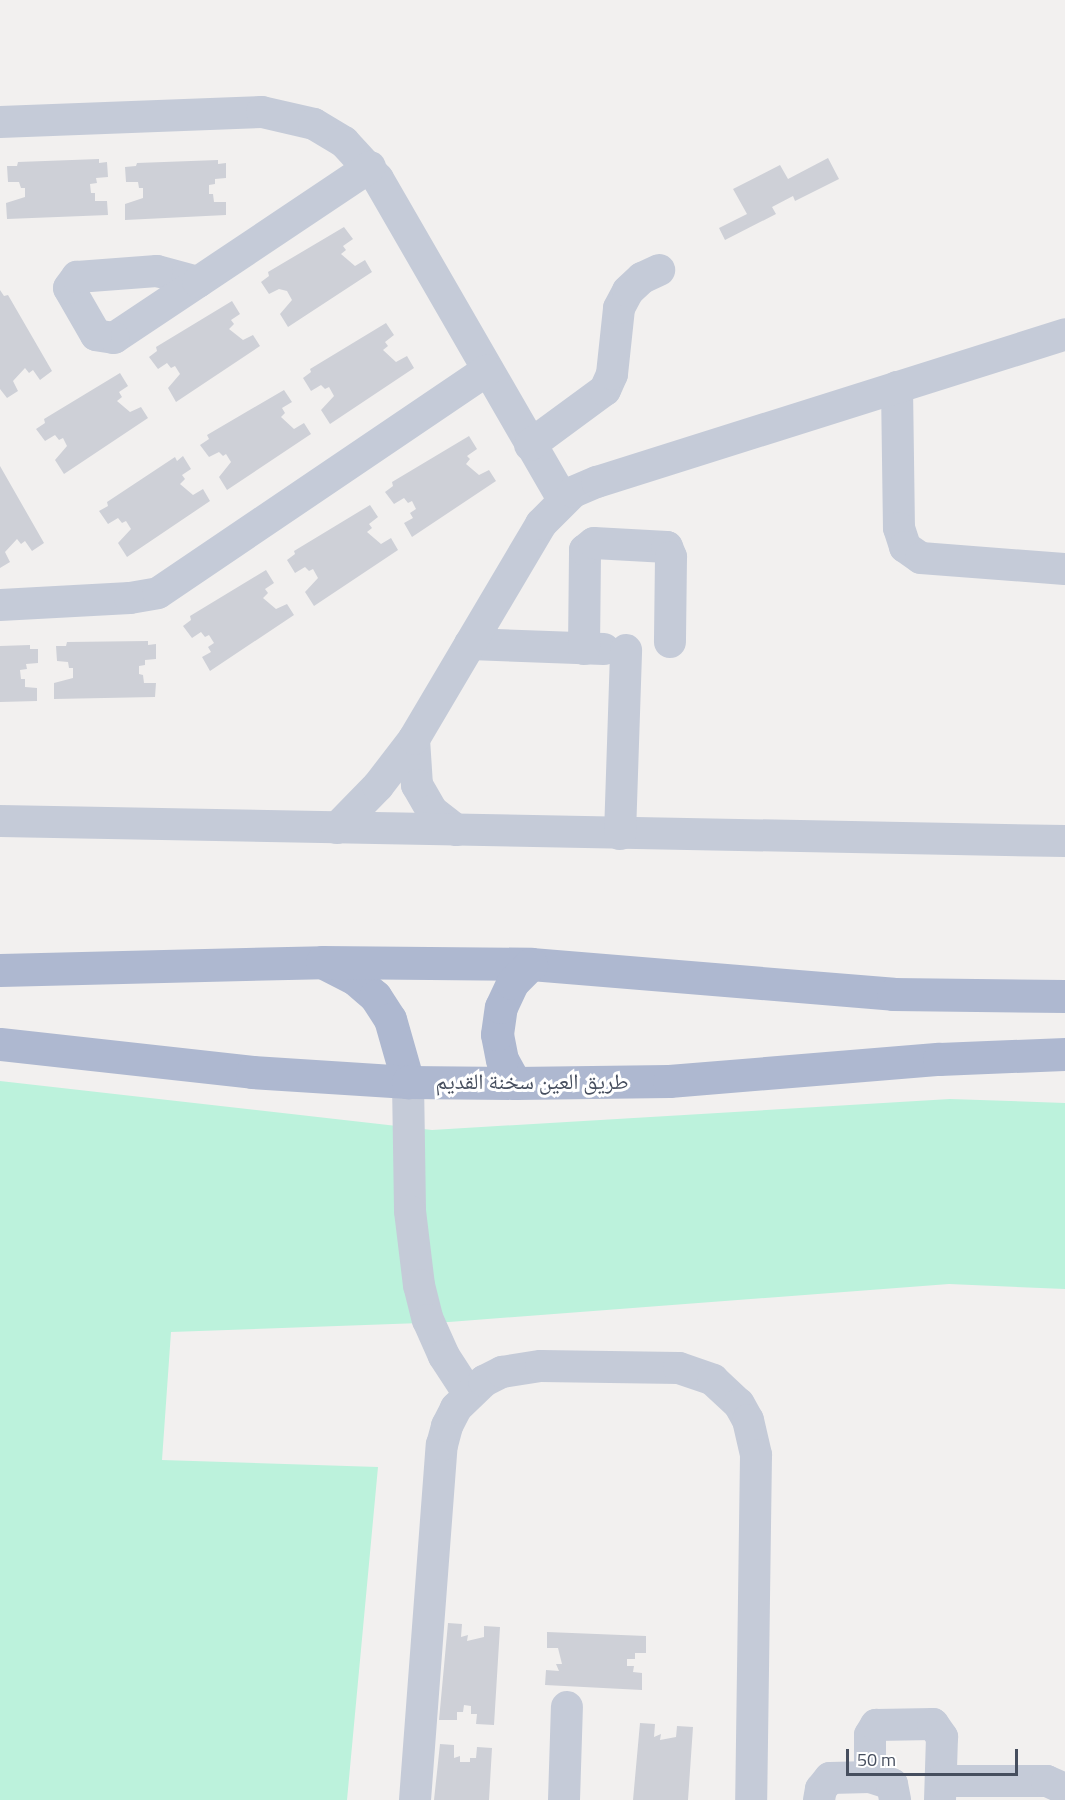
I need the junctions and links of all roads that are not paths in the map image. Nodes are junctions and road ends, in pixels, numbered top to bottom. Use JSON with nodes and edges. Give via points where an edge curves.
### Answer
{"nodes":[{"id":1,"x":0,"y":122,"type":"edge"},
{"id":2,"x":370,"y":167,"type":"junction"},
{"id":3,"x":659,"y":270,"type":"dead end"},
{"id":4,"x":198,"y":282,"type":"dead end"},
{"id":5,"x":1065,"y":334,"type":"edge"},
{"id":6,"x":487,"y":370,"type":"junction"},
{"id":7,"x":897,"y":387,"type":"junction"},
{"id":8,"x":530,"y":445,"type":"junction"},
{"id":9,"x":563,"y":500,"type":"junction"},
{"id":10,"x":1065,"y":569,"type":"edge"},
{"id":11,"x":0,"y":605,"type":"edge"},
{"id":12,"x":670,"y":642,"type":"dead end"},
{"id":13,"x":470,"y":644,"type":"junction"},
{"id":14,"x":584,"y":649,"type":"junction"},
{"id":15,"x":414,"y":739,"type":"junction"},
{"id":16,"x":0,"y":821,"type":"edge"},
{"id":17,"x":337,"y":828,"type":"junction"},
{"id":18,"x":456,"y":830,"type":"junction"},
{"id":19,"x":620,"y":834,"type":"junction"},
{"id":20,"x":1065,"y":841,"type":"edge"},
{"id":21,"x":322,"y":962,"type":"junction"},
{"id":22,"x":531,"y":964,"type":"junction"},
{"id":23,"x":0,"y":970,"type":"edge"},
{"id":24,"x":1065,"y":996,"type":"edge"},
{"id":25,"x":0,"y":1044,"type":"edge"},
{"id":26,"x":1065,"y":1054,"type":"edge"},
{"id":27,"x":408,"y":1082,"type":"junction"},
{"id":28,"x":515,"y":1083,"type":"junction"},
{"id":29,"x":468,"y":1393,"type":"junction"},
{"id":30,"x":567,"y":1707,"type":"dead end"},
{"id":31,"x":870,"y":1777,"type":"junction"},
{"id":32,"x":1065,"y":1789,"type":"edge"},
{"id":33,"x":940,"y":1790,"type":"edge"},
{"id":34,"x":415,"y":1800,"type":"edge"},
{"id":35,"x":564,"y":1800,"type":"edge"},
{"id":36,"x":751,"y":1800,"type":"edge"},
{"id":37,"x":819,"y":1800,"type":"edge"},
{"id":38,"x":895,"y":1800,"type":"edge"}],
"edges":[{"from":1,"to":2,"type":"street","via":[[280,114],[330,133]]},
{"from":2,"to":4,"type":"street"},
{"from":2,"to":6,"type":"street"},
{"from":3,"to":8,"type":"street","via":[[628,291],[620,308],[612,374],[605,390]]},
{"from":5,"to":7,"type":"street"},
{"from":6,"to":8,"type":"street"},
{"from":6,"to":11,"type":"street","via":[[158,593]]},
{"from":7,"to":9,"type":"street","via":[[597,482]]},
{"from":7,"to":10,"type":"street","via":[[899,528],[904,547],[921,558]]},
{"from":8,"to":9,"type":"street"},
{"from":9,"to":13,"type":"street","via":[[541,524]]},
{"from":12,"to":14,"type":"street","via":[[671,556],[667,547],[594,543],[585,550]]},
{"from":13,"to":14,"type":"street"},
{"from":13,"to":15,"type":"street"},
{"from":14,"to":19,"type":"street","via":[[632,650]]},
{"from":15,"to":17,"type":"street","via":[[378,786]]},
{"from":15,"to":18,"type":"street","via":[[413,770],[423,799]]},
{"from":16,"to":17,"type":"street"},
{"from":17,"to":18,"type":"street"},
{"from":18,"to":19,"type":"street"},
{"from":19,"to":20,"type":"street"},
{"from":21,"to":22,"type":"main road"},
{"from":21,"to":23,"type":"main road"},
{"from":21,"to":27,"type":"main road","via":[[354,978],[375,996],[390,1019]]},
{"from":22,"to":24,"type":"main road","via":[[892,994]]},
{"from":22,"to":28,"type":"main road","via":[[512,983],[499,1016],[497,1034],[502,1060]]},
{"from":25,"to":27,"type":"main road","name":"طريق العين سخنة القديم","via":[[252,1072]]},
{"from":26,"to":28,"type":"main road","name":"طريق العين سخنة القديم","via":[[928,1059],[669,1081]]},
{"from":27,"to":28,"type":"main road","name":"طريق العين سخنة القديم"},
{"from":27,"to":29,"type":"street","via":[[410,1210],[419,1286],[444,1356]]},
{"from":29,"to":34,"type":"street","via":[[456,1408],[442,1445]]},
{"from":29,"to":36,"type":"street","via":[[502,1372],[521,1367],[661,1367],[679,1368],[713,1380],[739,1404],[751,1428],[756,1455]]},
{"from":30,"to":35,"type":"street"},
{"from":31,"to":33,"type":"street","via":[[870,1735],[876,1725],[928,1723],[941,1731]]},
{"from":31,"to":37,"type":"street","via":[[830,1779],[820,1789]]},
{"from":31,"to":38,"type":"street","via":[[892,1784]]},
{"from":32,"to":33,"type":"street","via":[[1047,1781]]}]}
